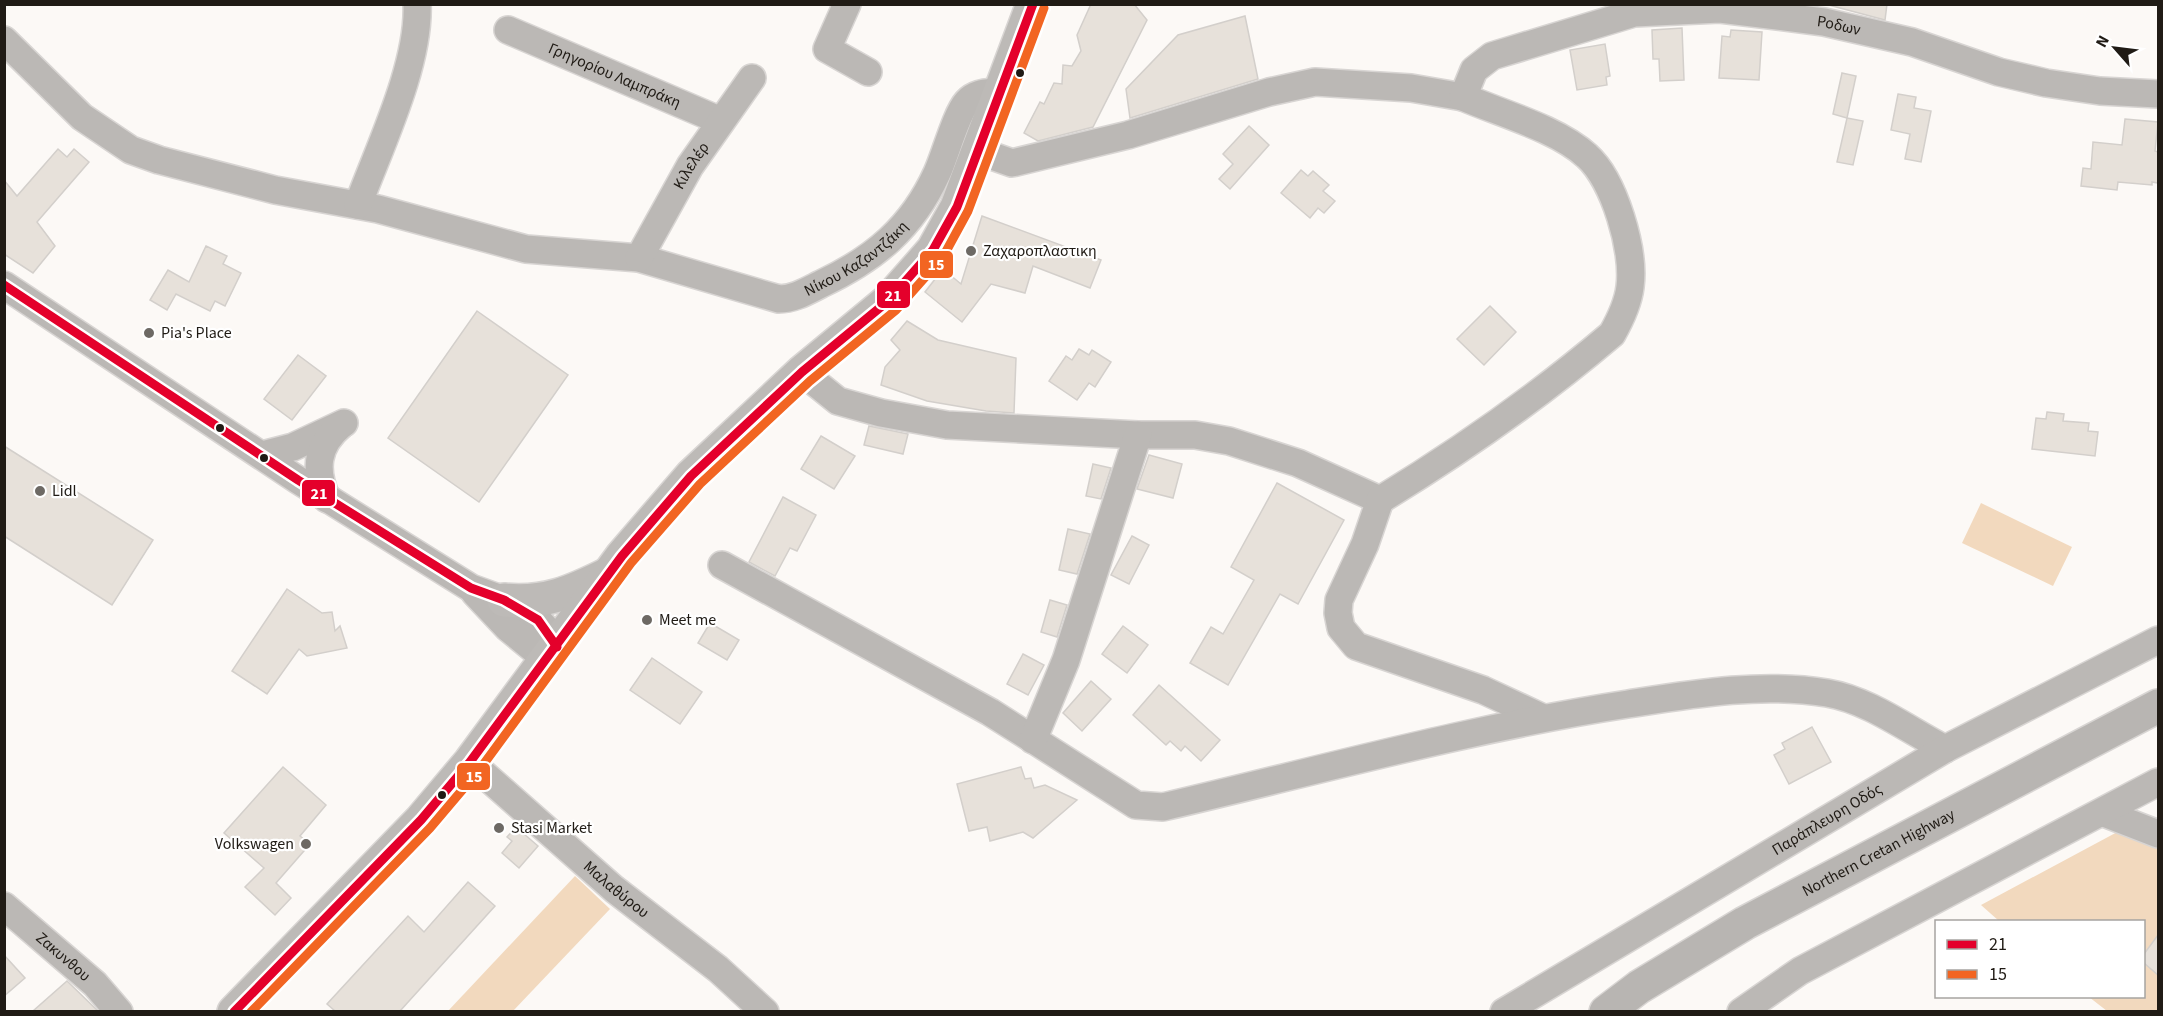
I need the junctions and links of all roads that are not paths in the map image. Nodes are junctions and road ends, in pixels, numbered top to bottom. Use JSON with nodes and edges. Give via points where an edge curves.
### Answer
{"nodes":[{"id":1,"x":417,"y":4,"type":"edge"},
{"id":2,"x":847,"y":4,"type":"edge"},
{"id":3,"x":1033,"y":4,"type":"edge"},
{"id":4,"x":508,"y":30,"type":"dead end"},
{"id":5,"x":4,"y":40,"type":"edge"},
{"id":6,"x":868,"y":72,"type":"dead end"},
{"id":7,"x":752,"y":78,"type":"dead end"},
{"id":8,"x":1001,"y":91,"type":"junction"},
{"id":9,"x":1464,"y":94,"type":"junction"},
{"id":10,"x":2158,"y":94,"type":"edge"},
{"id":11,"x":721,"y":121,"type":"junction"},
{"id":12,"x":978,"y":151,"type":"junction"},
{"id":13,"x":358,"y":205,"type":"junction"},
{"id":14,"x":639,"y":258,"type":"junction"},
{"id":15,"x":4,"y":285,"type":"edge"},
{"id":16,"x":802,"y":372,"type":"junction"},
{"id":17,"x":1138,"y":435,"type":"junction"},
{"id":18,"x":262,"y":456,"type":"junction"},
{"id":19,"x":327,"y":499,"type":"junction"},
{"id":20,"x":1380,"y":500,"type":"junction"},
{"id":21,"x":722,"y":566,"type":"dead end"},
{"id":22,"x":610,"y":573,"type":"junction"},
{"id":23,"x":500,"y":608,"type":"junction"},
{"id":24,"x":2154,"y":651,"type":"edge"},
{"id":25,"x":552,"y":654,"type":"junction"},
{"id":26,"x":2158,"y":706,"type":"edge"},
{"id":27,"x":1541,"y":717,"type":"junction"},
{"id":28,"x":1033,"y":740,"type":"junction"},
{"id":29,"x":1945,"y":749,"type":"junction"},
{"id":30,"x":470,"y":762,"type":"junction"},
{"id":31,"x":2158,"y":782,"type":"edge"},
{"id":32,"x":2104,"y":813,"type":"junction"},
{"id":33,"x":2158,"y":834,"type":"edge"},
{"id":34,"x":4,"y":906,"type":"edge"},
{"id":35,"x":236,"y":1010,"type":"edge"},
{"id":36,"x":118,"y":1011,"type":"edge"},
{"id":37,"x":765,"y":1011,"type":"edge"},
{"id":38,"x":1504,"y":1011,"type":"edge"},
{"id":39,"x":1606,"y":1011,"type":"edge"},
{"id":40,"x":1741,"y":1011,"type":"edge"}],
"edges":[{"from":1,"to":13,"type":"street","via":[[408,64]]},
{"from":2,"to":6,"type":"street","via":[[827,49]]},
{"from":3,"to":8,"type":"main road"},
{"from":4,"to":11,"type":"street","name":"Γρηγορίου Λαμπράκη"},
{"from":5,"to":13,"type":"street","name":"Νίκου Καζαντζάκη","via":[[82,117],[131,150],[275,190]]},
{"from":7,"to":11,"type":"street","name":"Κιλελέρ"},
{"from":8,"to":12,"type":"main road"},
{"from":8,"to":14,"type":"street","name":"Νίκου Καζαντζάκη","via":[[975,95],[965,104],[932,183],[895,237],[872,257],[790,299]]},
{"from":9,"to":10,"type":"street","name":"Ροδων","via":[[1474,70],[1492,56],[1634,13],[1720,9],[1824,22],[1879,34],[2046,83]]},
{"from":9,"to":12,"type":"street","via":[[1315,82],[1012,163]]},
{"from":9,"to":20,"type":"street","via":[[1566,141],[1586,154],[1604,174],[1623,229],[1630,287],[1621,319],[1612,334],[1491,428]]},
{"from":11,"to":14,"type":"street","name":"Κιλελέρ","via":[[690,166]]},
{"from":12,"to":16,"type":"main road","via":[[957,207],[933,250],[888,301]]},
{"from":13,"to":14,"type":"street","name":"Νίκου Καζαντζάκη","via":[[526,249]]},
{"from":15,"to":18,"type":"street"},
{"from":16,"to":17,"type":"street","via":[[838,401],[881,413],[947,424]]},
{"from":16,"to":22,"type":"main road","via":[[691,476]]},
{"from":17,"to":20,"type":"street","via":[[1195,435],[1229,441],[1298,464]]},
{"from":17,"to":28,"type":"street","via":[[1066,660]]},
{"from":18,"to":19,"type":"street"},
{"from":18,"to":19,"type":"street","via":[[293,447],[344,423],[329,435],[318,462]]},
{"from":19,"to":23,"type":"street"},
{"from":20,"to":27,"type":"street","via":[[1339,600],[1341,628],[1356,646],[1483,690]]},
{"from":21,"to":28,"type":"street","via":[[990,712]]},
{"from":22,"to":23,"type":"main road","via":[[550,599]]},
{"from":22,"to":25,"type":"main road"},
{"from":23,"to":25,"type":"street","via":[[538,620],[548,631]]},
{"from":24,"to":29,"type":"street","name":"Παράπλευρη Οδός"},
{"from":25,"to":30,"type":"main road"},
{"from":26,"to":39,"type":"highway","name":"Northern Cretan Highway","via":[[1745,922]]},
{"from":27,"to":28,"type":"street","via":[[1163,807],[1136,804]]},
{"from":27,"to":29,"type":"street","via":[[1683,695],[1767,689],[1828,693],[1869,706]]},
{"from":29,"to":38,"type":"street","name":"Παράπλευρη Οδός"},
{"from":30,"to":35,"type":"main road","via":[[413,828]]},
{"from":30,"to":37,"type":"street","name":"Μαλαθύρου","via":[[614,889],[718,969]]},
{"from":31,"to":32,"type":"street"},
{"from":32,"to":33,"type":"street"},
{"from":32,"to":40,"type":"street","via":[[1800,971]]},
{"from":34,"to":36,"type":"street","name":"Ζακυνθου","via":[[95,984]]}]}
